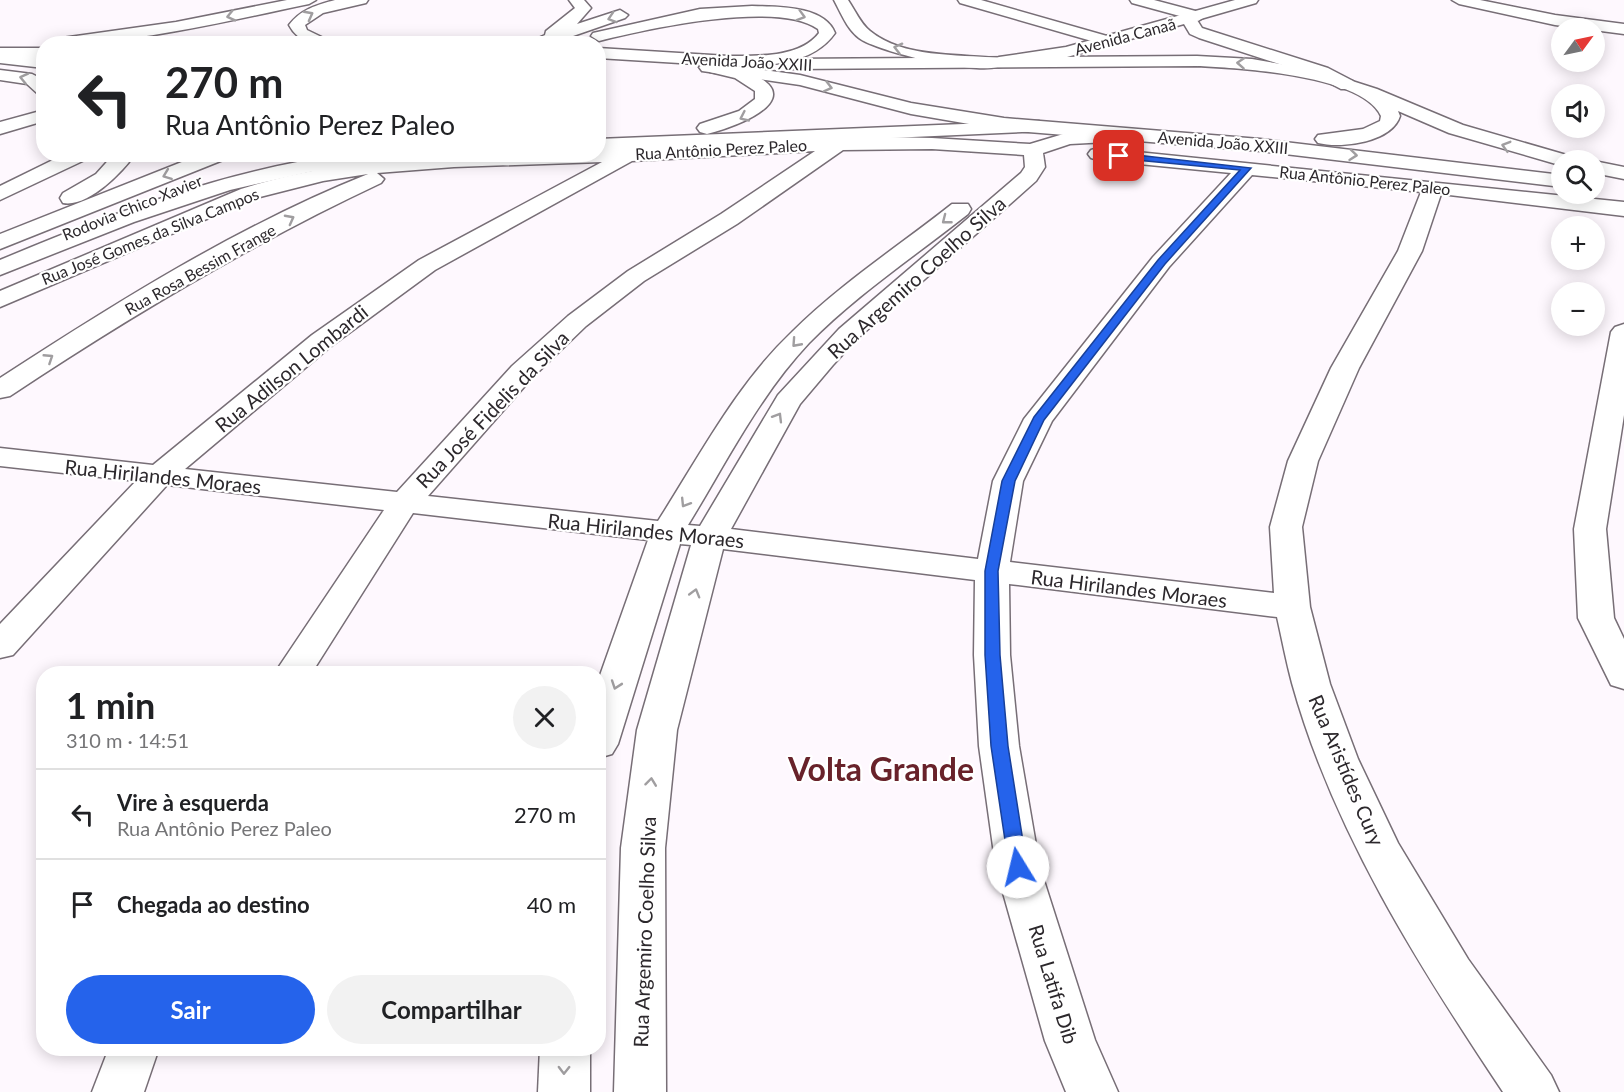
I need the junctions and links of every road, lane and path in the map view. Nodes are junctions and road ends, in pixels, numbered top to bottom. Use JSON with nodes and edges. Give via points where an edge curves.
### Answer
{"nodes":[{"id":1,"x":309,"y":0,"type":"edge"},
{"id":2,"x":361,"y":0,"type":"edge"},
{"id":3,"x":576,"y":0,"type":"edge"},
{"id":4,"x":705,"y":0,"type":"edge"},
{"id":5,"x":841,"y":0,"type":"edge"},
{"id":6,"x":965,"y":0,"type":"edge"},
{"id":7,"x":1137,"y":0,"type":"edge"},
{"id":8,"x":1251,"y":0,"type":"edge"},
{"id":9,"x":1459,"y":0,"type":"edge"},
{"id":10,"x":635,"y":11,"type":"dead end"},
{"id":11,"x":1617,"y":11,"type":"dead end"},
{"id":12,"x":1194,"y":18,"type":"junction"},
{"id":13,"x":1552,"y":18,"type":"edge"},
{"id":14,"x":1601,"y":18,"type":"edge"},
{"id":15,"x":1605,"y":27,"type":"edge"},
{"id":16,"x":1624,"y":29,"type":"edge"},
{"id":17,"x":112,"y":36,"type":"edge"},
{"id":18,"x":308,"y":36,"type":"edge"},
{"id":19,"x":547,"y":36,"type":"edge"},
{"id":20,"x":556,"y":36,"type":"edge"},
{"id":21,"x":599,"y":36,"type":"joint"},
{"id":22,"x":1108,"y":42,"type":"junction"},
{"id":23,"x":36,"y":45,"type":"edge"},
{"id":24,"x":0,"y":49,"type":"edge"},
{"id":25,"x":36,"y":51,"type":"edge"},
{"id":26,"x":606,"y":56,"type":"edge"},
{"id":27,"x":606,"y":56,"type":"edge"},
{"id":28,"x":0,"y":58,"type":"edge"},
{"id":29,"x":36,"y":62,"type":"edge"},
{"id":30,"x":728,"y":62,"type":"junction"},
{"id":31,"x":998,"y":63,"type":"junction"},
{"id":32,"x":708,"y":67,"type":"junction"},
{"id":33,"x":0,"y":75,"type":"edge"},
{"id":34,"x":36,"y":83,"type":"edge"},
{"id":35,"x":1347,"y":85,"type":"junction"},
{"id":36,"x":1371,"y":93,"type":"junction"},
{"id":37,"x":36,"y":95,"type":"edge"},
{"id":38,"x":20,"y":96,"type":"dead end"},
{"id":39,"x":36,"y":118,"type":"edge"},
{"id":40,"x":980,"y":123,"type":"junction"},
{"id":41,"x":0,"y":128,"type":"edge"},
{"id":42,"x":36,"y":135,"type":"edge"},
{"id":43,"x":606,"y":135,"type":"edge"},
{"id":44,"x":1138,"y":136,"type":"joint"},
{"id":45,"x":841,"y":142,"type":"junction"},
{"id":46,"x":606,"y":144,"type":"edge"},
{"id":47,"x":1029,"y":148,"type":"junction"},
{"id":48,"x":631,"y":154,"type":"junction"},
{"id":49,"x":606,"y":155,"type":"edge"},
{"id":50,"x":1253,"y":156,"type":"junction"},
{"id":51,"x":1551,"y":157,"type":"edge"},
{"id":52,"x":55,"y":162,"type":"edge"},
{"id":53,"x":67,"y":162,"type":"edge"},
{"id":54,"x":118,"y":162,"type":"edge"},
{"id":55,"x":201,"y":162,"type":"edge"},
{"id":56,"x":245,"y":162,"type":"edge"},
{"id":57,"x":359,"y":162,"type":"edge"},
{"id":58,"x":390,"y":162,"type":"edge"},
{"id":59,"x":398,"y":162,"type":"edge"},
{"id":60,"x":1605,"y":169,"type":"edge"},
{"id":61,"x":1624,"y":173,"type":"edge"},
{"id":62,"x":1551,"y":180,"type":"edge"},
{"id":63,"x":30,"y":181,"type":"junction"},
{"id":64,"x":280,"y":184,"type":"junction"},
{"id":65,"x":1433,"y":187,"type":"junction"},
{"id":66,"x":1605,"y":187,"type":"edge"},
{"id":67,"x":1624,"y":190,"type":"edge"},
{"id":68,"x":0,"y":194,"type":"edge"},
{"id":69,"x":322,"y":202,"type":"junction"},
{"id":70,"x":1624,"y":209,"type":"edge"},
{"id":71,"x":0,"y":232,"type":"edge"},
{"id":72,"x":0,"y":242,"type":"edge"},
{"id":73,"x":0,"y":262,"type":"edge"},
{"id":74,"x":0,"y":268,"type":"edge"},
{"id":75,"x":0,"y":300,"type":"edge"},
{"id":76,"x":1624,"y":332,"type":"edge"},
{"id":77,"x":0,"y":390,"type":"edge"},
{"id":78,"x":0,"y":457,"type":"edge"},
{"id":79,"x":159,"y":475,"type":"junction"},
{"id":80,"x":404,"y":502,"type":"junction"},
{"id":81,"x":667,"y":533,"type":"junction"},
{"id":82,"x":710,"y":537,"type":"junction"},
{"id":83,"x":992,"y":571,"type":"junction"},
{"id":84,"x":1292,"y":607,"type":"junction"},
{"id":85,"x":0,"y":646,"type":"edge"},
{"id":86,"x":297,"y":666,"type":"edge"},
{"id":87,"x":1624,"y":676,"type":"edge"},
{"id":88,"x":606,"y":714,"type":"edge"},
{"id":89,"x":131,"y":1056,"type":"edge"},
{"id":90,"x":565,"y":1056,"type":"edge"},
{"id":91,"x":118,"y":1092,"type":"edge"},
{"id":92,"x":564,"y":1092,"type":"edge"},
{"id":93,"x":640,"y":1092,"type":"edge"},
{"id":94,"x":1092,"y":1092,"type":"edge"},
{"id":95,"x":1533,"y":1092,"type":"edge"}],
"edges":[{"from":1,"to":17,"type":"main road","one_way":true},
{"from":18,"to":2,"type":"main road","one_way":true,"via":[[301,33],[297,25],[300,20],[327,7]]},
{"from":3,"to":19,"type":"main road","via":[[583,8],[577,16]]},
{"from":4,"to":21,"type":"main road"},
{"from":31,"to":5,"type":"main road","one_way":true,"via":[[888,46],[860,30]]},
{"from":6,"to":22,"type":"main road"},
{"from":7,"to":12,"type":"main road"},
{"from":8,"to":12,"type":"main road","name":"Avenida Canaã"},
{"from":9,"to":13,"type":"main road"},
{"from":10,"to":20,"type":"main road","one_way":true},
{"from":11,"to":14,"type":"main road"},
{"from":12,"to":22,"type":"main road","name":"Avenida Canaã"},
{"from":12,"to":35,"type":"main road","name":"Avenida João XXIII","via":[[1196,31],[1205,35],[1322,72]]},
{"from":15,"to":16,"type":"main road"},
{"from":21,"to":30,"type":"main road","one_way":true,"via":[[686,15],[737,9],[796,14],[818,21],[827,29],[821,42],[799,53]]},
{"from":22,"to":31,"type":"main road","name":"Avenida Canaã"},
{"from":23,"to":24,"type":"main road"},
{"from":24,"to":25,"type":"main road"},
{"from":26,"to":30,"type":"main road","name":"Avenida João XXIII"},
{"from":27,"to":32,"type":"main road"},
{"from":28,"to":29,"type":"main road"},
{"from":30,"to":31,"type":"main road","name":"Avenida João XXIII"},
{"from":35,"to":31,"type":"main road","name":"Avenida João XXIII","one_way":true,"via":[[1281,68],[1222,62]]},
{"from":31,"to":40,"type":"main road","via":[[934,84],[944,106]]},
{"from":32,"to":40,"type":"main road","name":"Avenida João XXIII","one_way":true,"via":[[800,80]]},
{"from":32,"to":43,"type":"main road","one_way":true,"via":[[750,78],[763,88],[765,102],[739,120],[705,128]]},
{"from":34,"to":33,"type":"main road","one_way":true},
{"from":35,"to":36,"type":"main road","name":"Avenida João XXIII"},
{"from":36,"to":50,"type":"main road","via":[[1392,113],[1391,120],[1378,131]]},
{"from":51,"to":36,"type":"main road","name":"Avenida João XXIII","one_way":true,"via":[[1456,129]]},
{"from":37,"to":38,"type":"main road"},
{"from":39,"to":41,"type":"main road"},
{"from":40,"to":46,"type":"main road"},
{"from":40,"to":47,"type":"main road"},
{"from":41,"to":42,"type":"main road"},
{"from":44,"to":47,"type":"main road","name":"Rua Argemiro Coelho Silva","via":[[1070,139]]},
{"from":44,"to":50,"type":"main road","name":"Avenida João XXIII"},
{"from":45,"to":47,"type":"main road","name":"Rua Antônio Perez Paleo","via":[[925,141]]},
{"from":45,"to":48,"type":"main road","name":"Rua Antônio Perez Paleo"},
{"from":45,"to":80,"type":"main road","name":"Rua José Fidelis da Silva","via":[[729,219],[636,276],[577,321],[522,372]]},
{"from":47,"to":50,"type":"main road","name":"Rua Antônio Perez Paleo"},
{"from":47,"to":81,"type":"main road","name":"Rua Argemiro Coelho Silva","one_way":true,"via":[[1014,167],[800,338],[757,388]]},
{"from":82,"to":47,"type":"main road","name":"Rua Argemiro Coelho Silva","one_way":true,"via":[[788,401],[848,334],[1029,177],[1035,167]]},
{"from":48,"to":49,"type":"main road","name":"Rua Antônio Perez Paleo"},
{"from":48,"to":79,"type":"main road","name":"Rua Adilson Lombardi","via":[[427,265],[321,341]]},
{"from":50,"to":62,"type":"main road","name":"Avenida João XXIII","one_way":true},
{"from":50,"to":65,"type":"main road","name":"Rua Antônio Perez Paleo"},
{"from":50,"to":83,"type":"main road","name":"Rua Latifa Dib","via":[[1161,262],[1038,419],[1008,481]]},
{"from":52,"to":63,"type":"main road"},
{"from":53,"to":63,"type":"main road"},
{"from":54,"to":71,"type":"main road","via":[[82,192]]},
{"from":55,"to":72,"type":"main road","name":"Rodovia Chico Xavier","one_way":true},
{"from":56,"to":73,"type":"main road","name":"Rodovia Chico Xavier"},
{"from":57,"to":74,"type":"main road","via":[[314,165],[226,184]]},
{"from":58,"to":64,"type":"main road","name":"Rua José Gomes da Silva Campos"},
{"from":59,"to":69,"type":"main road","name":"Rua Rosa Bessim Frange"},
{"from":60,"to":61,"type":"main road"},
{"from":63,"to":68,"type":"main road"},
{"from":64,"to":69,"type":"main road"},
{"from":64,"to":75,"type":"main road","name":"Rua José Gomes da Silva Campos","via":[[215,206]]},
{"from":65,"to":70,"type":"main road","name":"Rua Antônio Perez Paleo"},
{"from":65,"to":84,"type":"main road","name":"Rua Aristídes Cury","via":[[1410,251],[1345,368],[1304,460],[1286,527]]},
{"from":66,"to":67,"type":"main road"},
{"from":77,"to":69,"type":"main road","name":"Rua Rosa Bessim Frange","one_way":true,"via":[[133,305]]},
{"from":76,"to":87,"type":"main road","via":[[1590,530],[1596,618]]},
{"from":78,"to":79,"type":"main road","name":"Rua Hirilandes Moraes"},
{"from":79,"to":80,"type":"main road","name":"Rua Hirilandes Moraes"},
{"from":79,"to":85,"type":"main road","name":"Rua Adilson Lombardi"},
{"from":80,"to":81,"type":"main road","name":"Rua Hirilandes Moraes"},
{"from":80,"to":86,"type":"main road","name":"Rua José Fidelis da Silva"},
{"from":81,"to":82,"type":"main road","name":"Rua Hirilandes Moraes"},
{"from":81,"to":88,"type":"main road","name":"Rua Argemiro Coelho Silva","one_way":true},
{"from":82,"to":83,"type":"main road","name":"Rua Hirilandes Moraes"},
{"from":93,"to":82,"type":"main road","name":"Rua Argemiro Coelho Silva","one_way":true,"via":[[643,848],[655,741]]},
{"from":83,"to":84,"type":"main road","name":"Rua Hirilandes Moraes"},
{"from":83,"to":94,"type":"main road","name":"Rua Latifa Dib","via":[[992,655],[999,746],[1018,867],[1070,1041]]},
{"from":84,"to":95,"type":"main road","name":"Rua Aristídes Cury","via":[[1311,684],[1330,738],[1381,852],[1451,974]]},
{"from":89,"to":91,"type":"main road"},
{"from":90,"to":92,"type":"main road","one_way":true}]}
